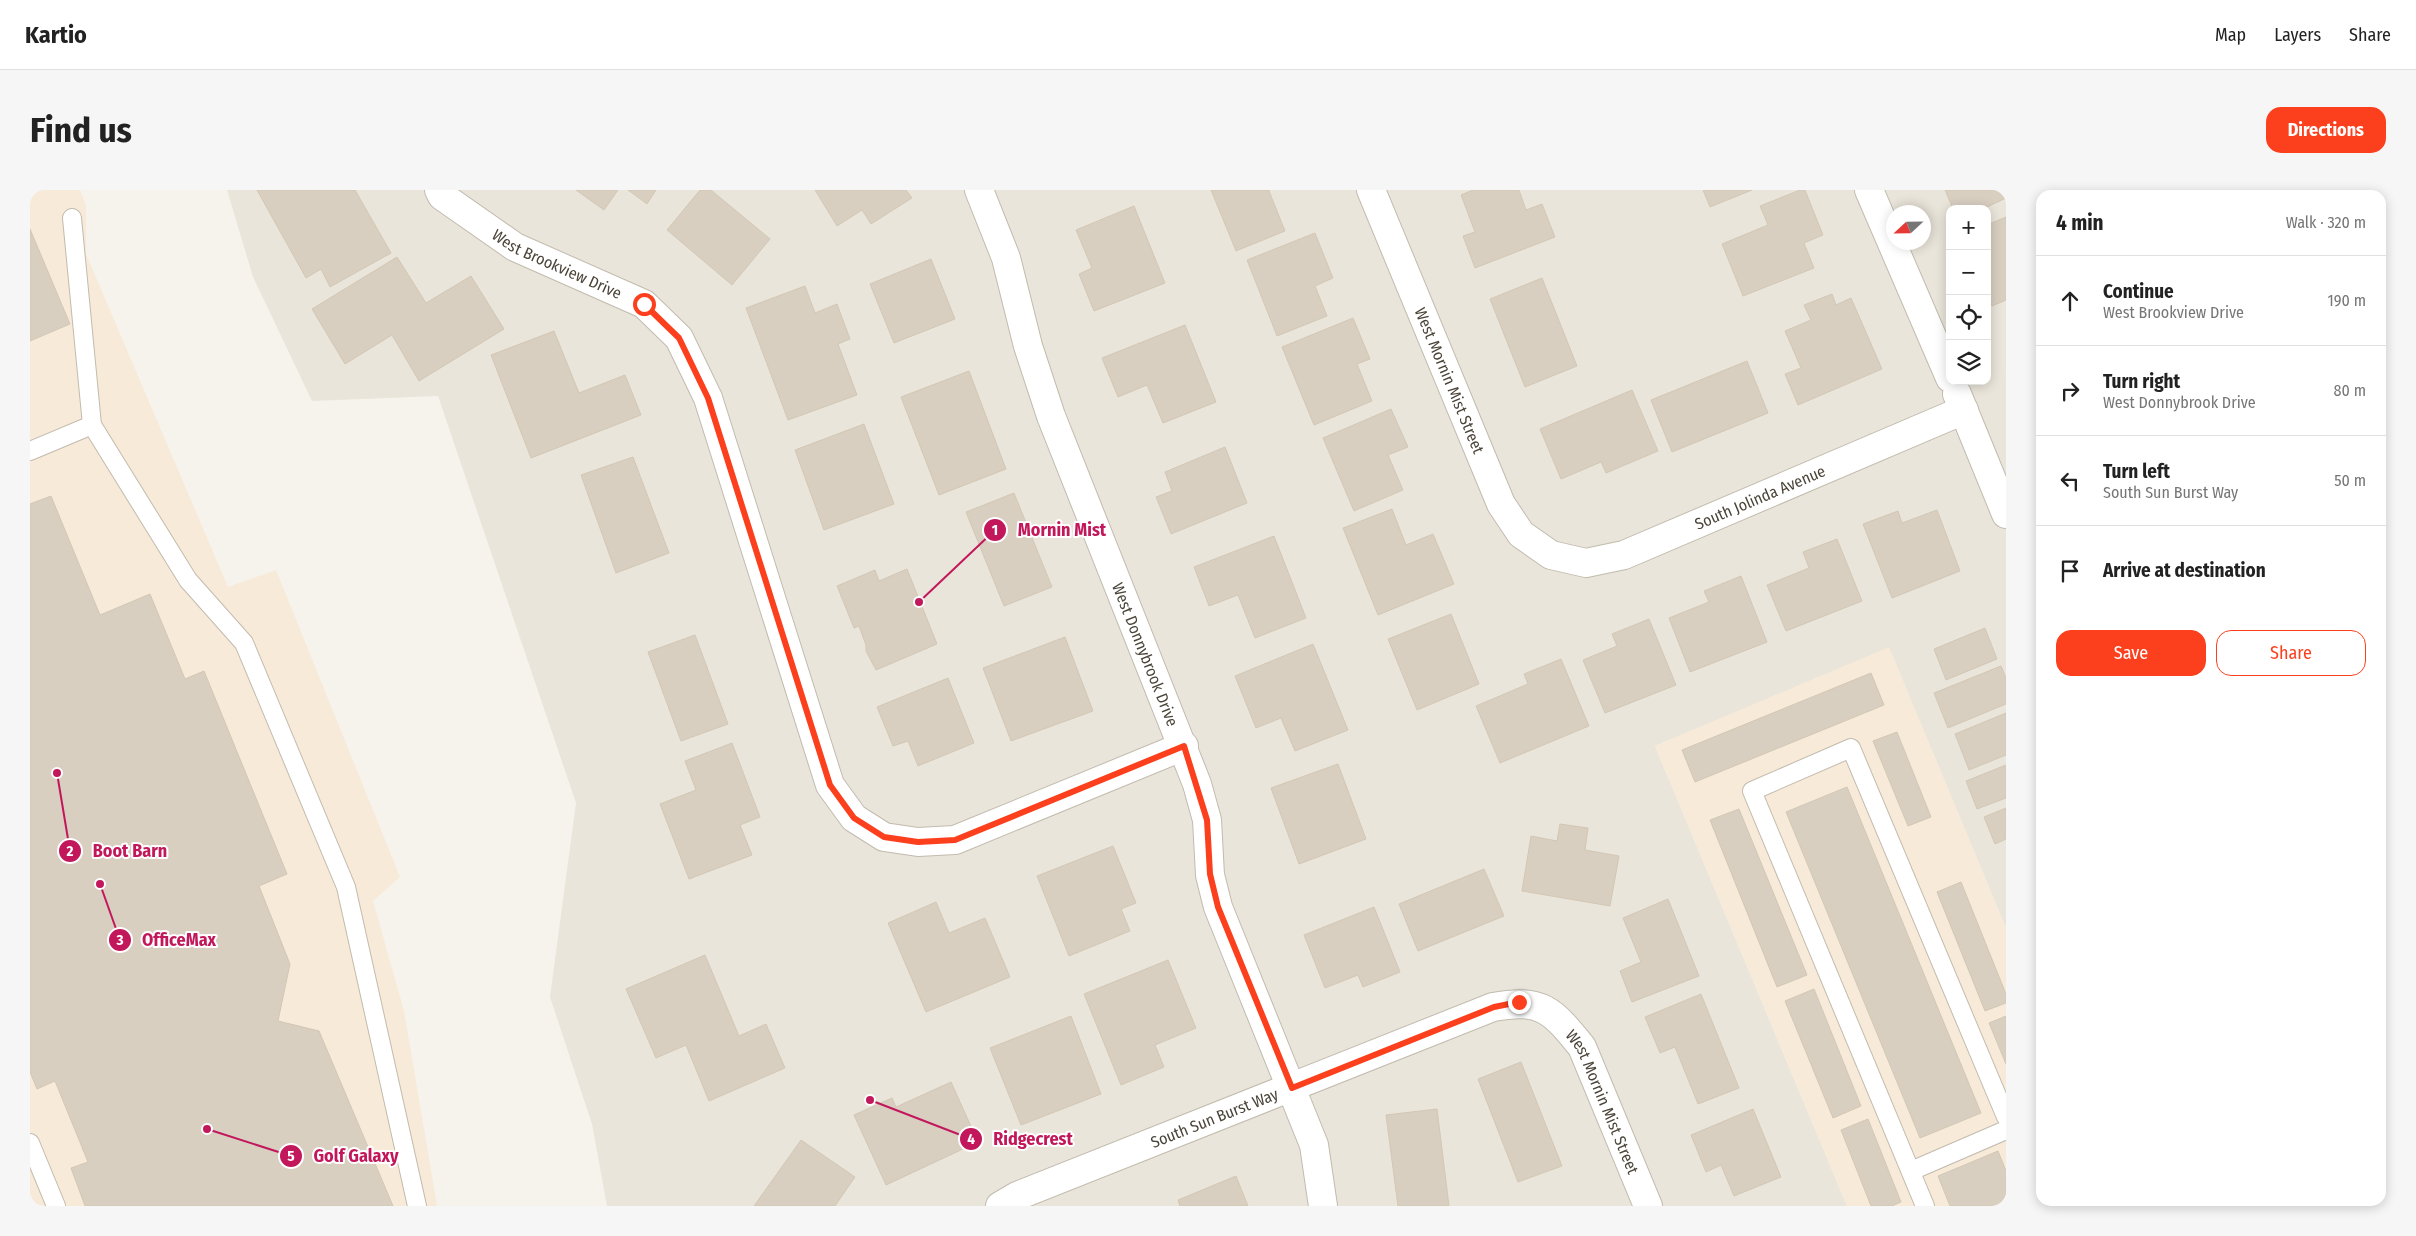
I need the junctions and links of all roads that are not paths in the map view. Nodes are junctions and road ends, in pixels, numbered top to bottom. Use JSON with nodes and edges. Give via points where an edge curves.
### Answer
{"nodes":[{"id":1,"x":439,"y":190,"type":"edge"},
{"id":2,"x":1371,"y":190,"type":"edge"},
{"id":3,"x":1869,"y":190,"type":"edge"},
{"id":4,"x":988,"y":193,"type":"edge"},
{"id":5,"x":72,"y":218,"type":"dead end"},
{"id":6,"x":1946,"y":371,"type":"edge"},
{"id":7,"x":1952,"y":385,"type":"edge"},
{"id":8,"x":1964,"y":410,"type":"junction"},
{"id":9,"x":92,"y":425,"type":"junction"},
{"id":10,"x":30,"y":451,"type":"edge"},
{"id":11,"x":2006,"y":514,"type":"edge"},
{"id":12,"x":1551,"y":555,"type":"joint"},
{"id":13,"x":1184,"y":746,"type":"junction"},
{"id":14,"x":1545,"y":1008,"type":"joint"},
{"id":15,"x":1292,"y":1088,"type":"junction"},
{"id":16,"x":2006,"y":1117,"type":"edge"},
{"id":17,"x":2006,"y":1130,"type":"edge"},
{"id":18,"x":30,"y":1143,"type":"edge"},
{"id":19,"x":1911,"y":1171,"type":"junction"},
{"id":20,"x":56,"y":1206,"type":"edge"},
{"id":21,"x":417,"y":1206,"type":"edge"},
{"id":22,"x":1000,"y":1206,"type":"edge"},
{"id":23,"x":1323,"y":1206,"type":"edge"},
{"id":24,"x":1648,"y":1206,"type":"edge"},
{"id":25,"x":1925,"y":1206,"type":"edge"}],
"edges":[{"from":1,"to":13,"type":"street","name":"West Brookview Drive","via":[[442,196],[514,248],[644,304],[679,338],[708,398],[830,785],[854,818],[884,837],[918,842],[955,840]]},
{"from":2,"to":12,"type":"street","name":"West Mornin Mist Street","via":[[1501,504],[1521,534]]},
{"from":3,"to":6,"type":"street"},
{"from":4,"to":13,"type":"street","name":"West Donnybrook Drive","via":[[1028,346],[1052,416]]},
{"from":5,"to":9,"type":"lane"},
{"from":7,"to":8,"type":"street"},
{"from":8,"to":11,"type":"street"},
{"from":8,"to":12,"type":"street","name":"South Jolinda Avenue","via":[[1624,555],[1586,563]]},
{"from":9,"to":10,"type":"lane"},
{"from":9,"to":21,"type":"lane","via":[[188,580],[244,643],[342,878]]},
{"from":13,"to":15,"type":"street","name":"West Donnybrook Drive","via":[[1207,820],[1210,874],[1218,907]]},
{"from":14,"to":15,"type":"street","name":"South Sun Burst Way","via":[[1519,1002],[1494,1007]]},
{"from":14,"to":24,"type":"street","name":"West Mornin Mist Street","via":[[1582,1047]]},
{"from":15,"to":22,"type":"street","name":"South Sun Burst Way","via":[[1017,1196]]},
{"from":15,"to":23,"type":"street","name":"West Donnybrook Drive","via":[[1314,1145]]},
{"from":16,"to":19,"type":"lane","via":[[1851,748],[1752,792]]},
{"from":17,"to":19,"type":"lane"},
{"from":18,"to":20,"type":"lane"},
{"from":19,"to":25,"type":"lane"}]}
